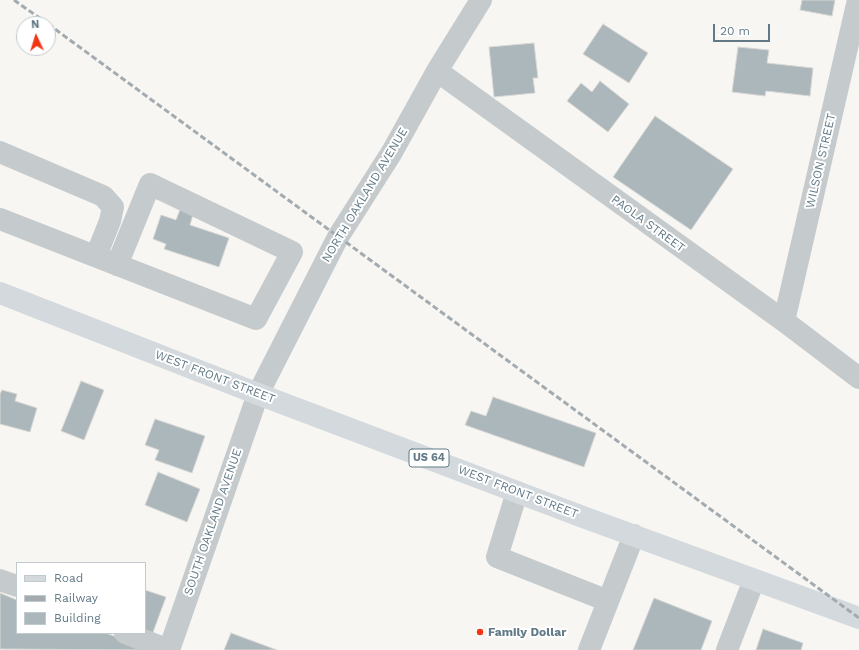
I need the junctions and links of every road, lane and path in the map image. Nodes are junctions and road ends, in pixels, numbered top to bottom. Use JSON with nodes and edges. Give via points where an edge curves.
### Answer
{"nodes":[{"id":1,"x":481,"y":0,"type":"edge"},
{"id":2,"x":858,"y":0,"type":"edge"},
{"id":3,"x":437,"y":71,"type":"junction"},
{"id":4,"x":0,"y":152,"type":"edge"},
{"id":5,"x":0,"y":219,"type":"edge"},
{"id":6,"x":96,"y":256,"type":"junction"},
{"id":7,"x":117,"y":264,"type":"junction"},
{"id":8,"x":0,"y":293,"type":"edge"},
{"id":9,"x":784,"y":321,"type":"junction"},
{"id":10,"x":859,"y":378,"type":"edge"},
{"id":11,"x":258,"y":394,"type":"junction"},
{"id":12,"x":517,"y":492,"type":"junction"},
{"id":13,"x":634,"y":536,"type":"junction"},
{"id":14,"x":0,"y":580,"type":"edge"},
{"id":15,"x":754,"y":580,"type":"junction"},
{"id":16,"x":16,"y":586,"type":"edge"},
{"id":17,"x":608,"y":601,"type":"junction"},
{"id":18,"x":859,"y":618,"type":"edge"},
{"id":19,"x":128,"y":634,"type":"edge"},
{"id":20,"x":169,"y":650,"type":"edge"},
{"id":21,"x":589,"y":650,"type":"edge"},
{"id":22,"x":727,"y":650,"type":"edge"}],
"edges":[{"from":1,"to":3,"type":"street","name":"NORTH OAKLAND AVENUE"},
{"from":2,"to":9,"type":"street","name":"WILSON STREET"},
{"from":3,"to":9,"type":"street","name":"PAOLA STREET"},
{"from":3,"to":11,"type":"street","name":"NORTH OAKLAND AVENUE","via":[[392,152],[338,237]]},
{"from":4,"to":6,"type":"street","via":[[103,196],[113,207]]},
{"from":5,"to":6,"type":"street"},
{"from":6,"to":7,"type":"street"},
{"from":7,"to":7,"type":"street","via":[[256,319],[292,252],[150,184]]},
{"from":8,"to":11,"type":"main road","name":"WEST FRONT STREET","number":"US 64"},
{"from":9,"to":10,"type":"street","name":"PAOLA STREET"},
{"from":11,"to":12,"type":"main road","name":"WEST FRONT STREET","number":"US 64"},
{"from":11,"to":20,"type":"street","name":"SOUTH OAKLAND AVENUE"},
{"from":12,"to":13,"type":"main road","name":"WEST FRONT STREET","number":"US 64"},
{"from":12,"to":17,"type":"street","via":[[497,556]]},
{"from":13,"to":15,"type":"main road","name":"WEST FRONT STREET","number":"US 64"},
{"from":13,"to":17,"type":"street"},
{"from":14,"to":16,"type":"street"},
{"from":15,"to":18,"type":"main road","name":"WEST FRONT STREET","number":"US 64"},
{"from":15,"to":22,"type":"street"},
{"from":17,"to":21,"type":"street"},
{"from":19,"to":20,"type":"street"}]}
